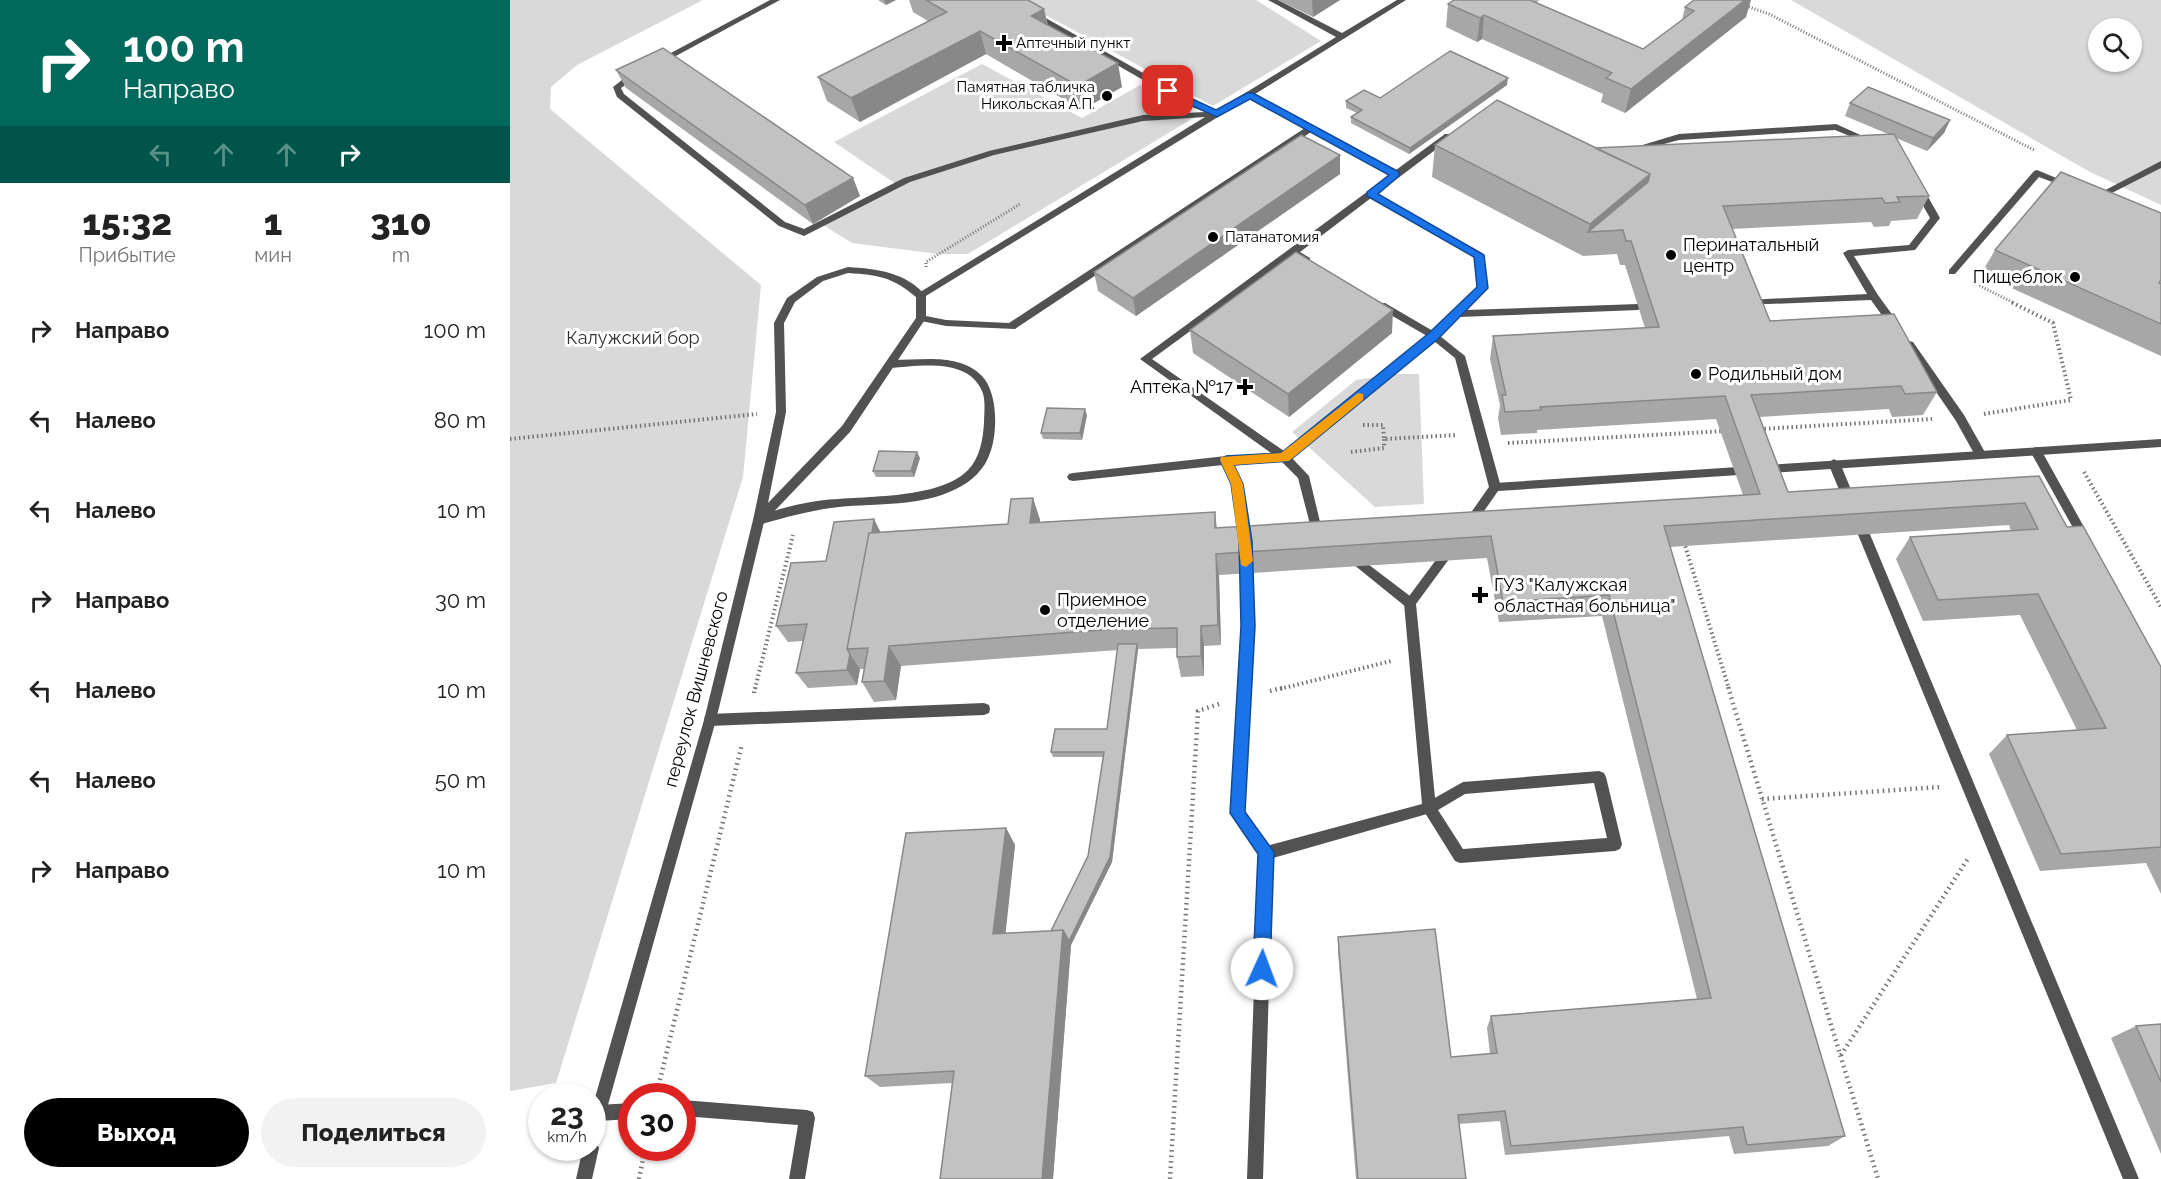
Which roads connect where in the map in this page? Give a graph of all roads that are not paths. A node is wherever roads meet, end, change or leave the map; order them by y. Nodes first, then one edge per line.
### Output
1 (776, 0) edge
2 (1008, 0) edge
3 (1272, 0) edge
4 (1402, 0) edge
5 (1343, 37) junction
6 (651, 66) edge
7 (641, 71) edge
8 (1250, 95) junction
9 (1217, 114) junction
10 (1311, 128) junction
11 (1458, 129) edge
12 (1877, 144) edge
13 (1623, 152) edge
14 (2161, 164) edge
15 (1396, 174) junction
16 (1914, 181) edge
17 (2077, 189) edge
18 (2087, 193) edge
19 (1371, 194) junction
20 (2097, 197) junction
21 (2108, 201) edge
22 (1293, 252) junction
23 (1313, 264) edge
24 (1952, 272) dead end
25 (921, 296) junction
26 (1874, 297) junction
27 (1375, 301) edge
28 (1744, 303) edge
29 (1638, 307) dead end
30 (1456, 314) junction
31 (921, 318) junction
32 (1434, 336) junction
33 (890, 364) junction
34 (2161, 443) edge
35 (2036, 451) junction
36 (1980, 454) junction
37 (1284, 457) junction
38 (1226, 460) junction
39 (1834, 463) junction
40 (1073, 477) dead end
41 (1495, 487) junction
42 (759, 520) junction
43 (2093, 552) edge
44 (1410, 603) junction
45 (984, 708) dead end
46 (710, 720) junction
47 (1429, 808) junction
48 (1266, 852) junction
49 (606, 1085) edge
50 (696, 1109) edge
51 (588, 1161) edge
52 (584, 1179) edge
53 (797, 1179) edge
54 (1255, 1179) edge
55 (2131, 1179) edge

1 - 6 street
2 - 9 street
3 - 5 street
4 - 5 street
5 - 8 street
7 - 9 street
8 - 9 street
8 - 10 street
9 - 25 street
10 - 15 street
10 - 31 street
11 - 15 street
12 - 13 street
14 - 20 street
15 - 19 street
16 - 26 street
17 - 24 street
18 - 20 street
19 - 22 street
19 - 30 street
20 - 21 street
22 - 23 street
22 - 37 street
25 - 31 street
25 - 42 street
26 - 28 street
26 - 36 street
27 - 32 street
29 - 30 street
30 - 32 street
31 - 33 street, переулок Вишневского
32 - 37 street
32 - 41 street
33 - 42 street, переулок Вишневского
33 - 42 street
34 - 35 street
35 - 36 street
35 - 43 street
36 - 39 street
37 - 38 street
37 - 44 street
38 - 40 street
38 - 48 street
39 - 41 street
39 - 55 street
41 - 44 street
42 - 46 street, переулок Вишневского
44 - 47 street
45 - 46 street
46 - 49 street, переулок Вишневского
47 - 47 street
47 - 48 street
48 - 54 street
50 - 53 street
51 - 52 street

